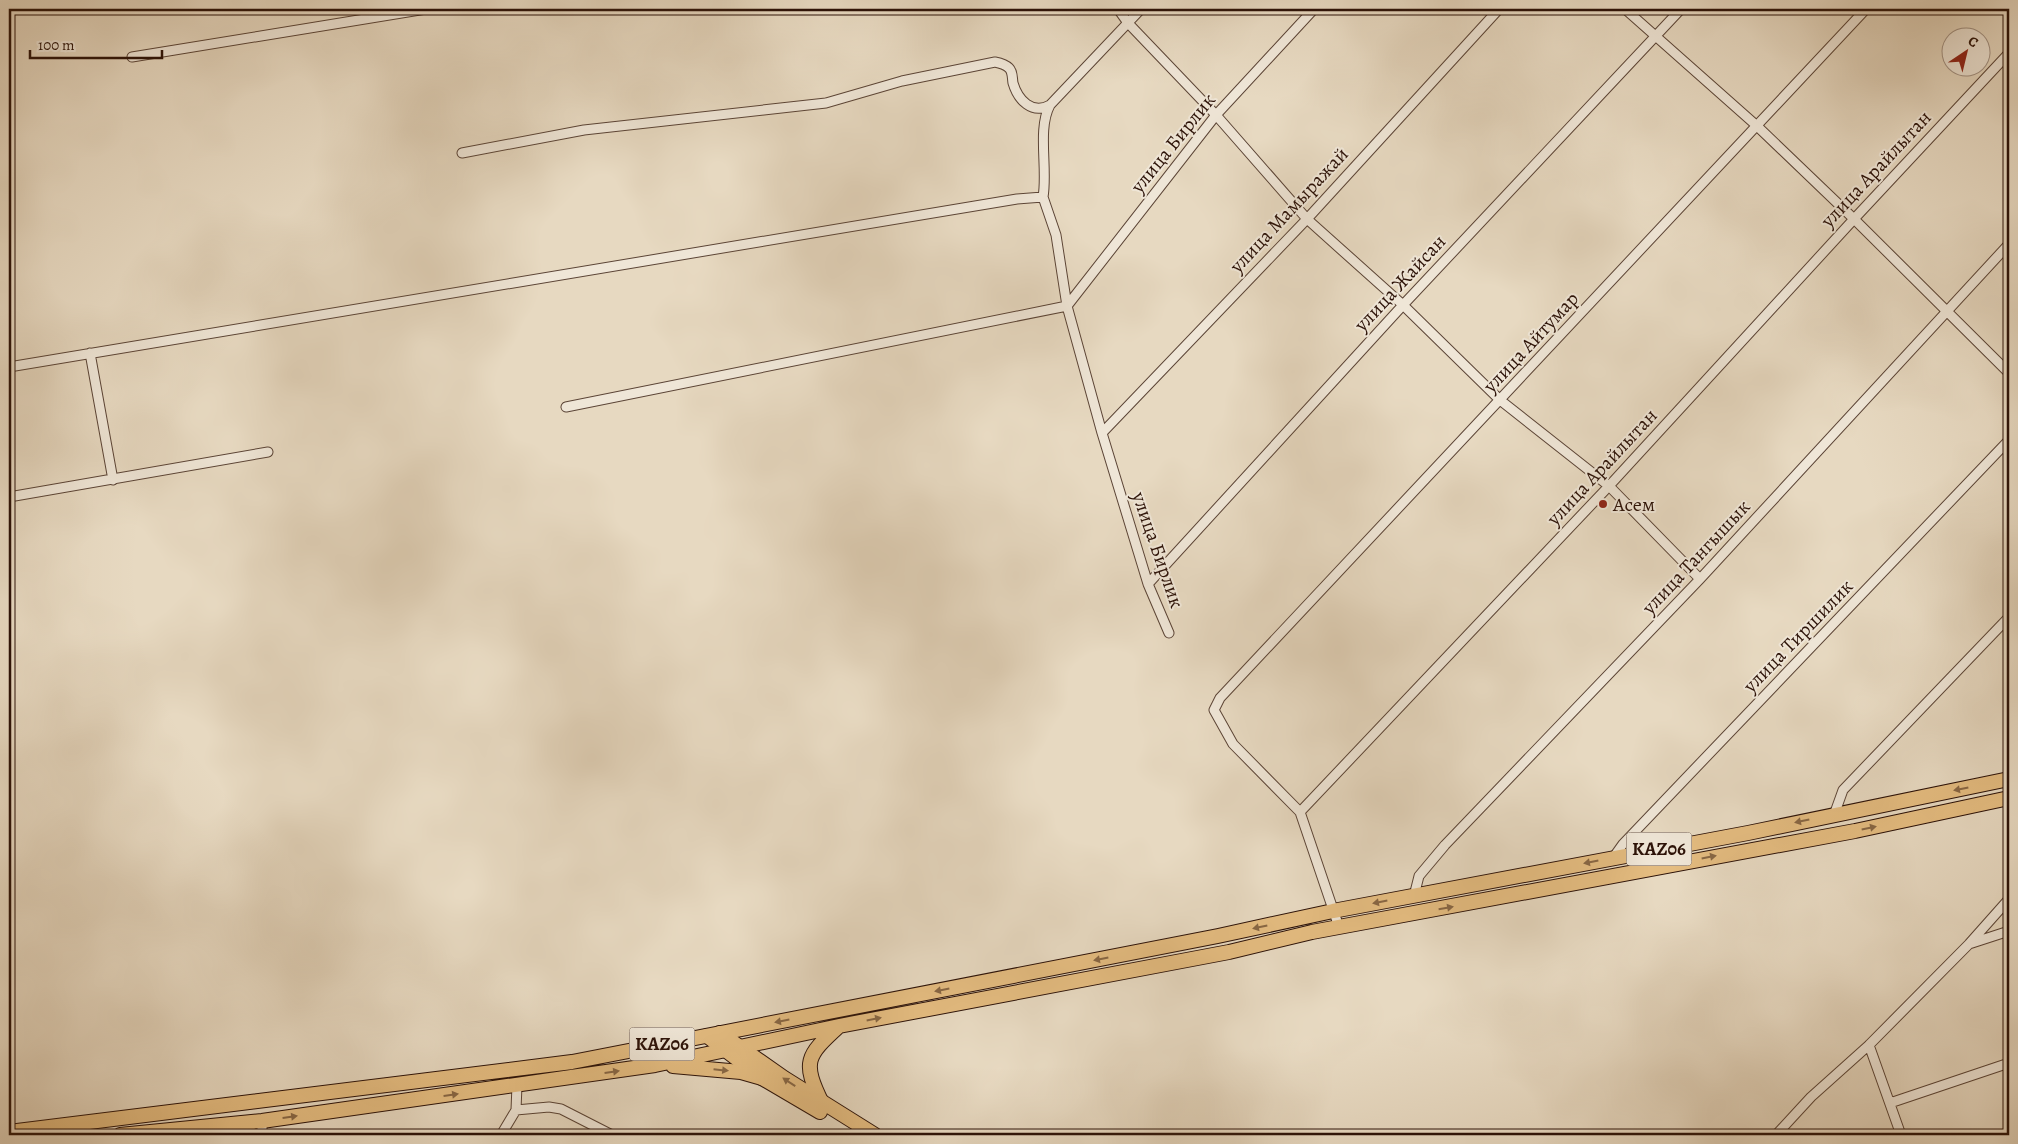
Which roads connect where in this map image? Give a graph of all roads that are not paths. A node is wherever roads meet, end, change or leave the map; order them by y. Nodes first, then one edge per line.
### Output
1 (426, 9) edge
2 (1118, 9) edge
3 (1141, 9) edge
4 (1314, 9) edge
5 (1499, 9) edge
6 (1625, 9) edge
7 (1681, 9) edge
8 (1866, 9) edge
9 (1128, 23) junction
10 (1654, 36) junction
11 (2009, 53) edge
12 (132, 57) dead end
13 (1050, 105) junction
14 (1216, 115) junction
15 (1757, 126) junction
16 (462, 153) dead end
17 (1043, 197) junction
18 (1307, 218) junction
19 (1854, 218) junction
20 (2009, 244) edge
21 (1403, 305) junction
22 (1067, 306) junction
23 (1947, 313) junction
24 (90, 353) junction
25 (9, 367) edge
26 (2009, 373) edge
27 (1500, 400) junction
28 (566, 408) dead end
29 (1102, 432) junction
30 (2009, 440) edge
31 (268, 452) dead end
32 (113, 480) junction
33 (1609, 486) junction
34 (9, 497) edge
35 (1700, 579) junction
36 (1148, 584) junction
37 (2009, 617) edge
38 (1169, 633) dead end
39 (2009, 779) edge
40 (2009, 798) edge
41 (1300, 812) junction
42 (1834, 815) junction
43 (1614, 858) junction
44 (1414, 896) junction
45 (2009, 899) edge
46 (1333, 911) junction
47 (1339, 927) junction
48 (2009, 931) edge
49 (1969, 944) junction
50 (839, 1026) junction
51 (714, 1034) junction
52 (1869, 1045) junction
53 (731, 1048) junction
54 (2009, 1063) edge
55 (655, 1066) junction
56 (762, 1078) junction
57 (517, 1086) junction
58 (822, 1103) junction
59 (1890, 1103) junction
60 (516, 1110) junction
61 (262, 1121) junction
62 (9, 1132) edge
63 (120, 1135) edge
64 (262, 1135) edge
65 (501, 1135) edge
66 (612, 1135) edge
67 (857, 1135) edge
68 (875, 1135) edge
69 (1776, 1135) edge
70 (1901, 1135) edge

1 - 12 street
2 - 9 street
3 - 9 street
4 - 14 street, улица Бирлик
5 - 18 street, улица Мамыражай
6 - 10 street
7 - 10 street, улица Жайсан
8 - 15 street, улица Айтумар
9 - 13 street
9 - 14 street
10 - 15 street
10 - 21 street, улица Жайсан
11 - 19 street, улица Арайлытан
13 - 16 street
13 - 17 street
14 - 18 street
14 - 22 street, улица Бирлик
15 - 19 street
15 - 27 street, улица Айтумар
17 - 22 street, улица Бирлик
17 - 24 street
18 - 21 street
18 - 29 street, улица Мамыражай
19 - 23 street
19 - 33 street, улица Арайлытан
20 - 23 street, улица Тангышык
21 - 27 street
21 - 36 street, улица Жайсан
22 - 28 street
22 - 29 street, улица Бирлик
23 - 26 street
23 - 35 street, улица Тангышык
24 - 25 street
24 - 32 street
27 - 33 street
27 - 41 street, улица Айтумар
29 - 36 street, улица Бирлик
30 - 43 street, улица Тиршилик
31 - 32 street
32 - 34 street
33 - 35 street
33 - 41 street, улица Арайлытан
35 - 44 street, улица Тангышык
36 - 38 street, улица Бирлик
37 - 42 street
39 -> 42 main road, KАZ06
47 -> 40 main road, KАZ06
41 - 46 street
42 -> 43 main road, KАZ06
43 -> 44 main road, KАZ06
44 -> 46 main road, KАZ06
45 - 49 street
46 - 47 street
46 -> 51 main road, KАZ06
50 -> 47 main road, KАZ06
48 - 49 street
49 - 52 street
50 - 53 main road, KАZ06
50 - 58 main road
51 - 53 main road
51 - 62 main road, KАZ06
52 - 59 street
52 - 69 street
53 - 55 main road, KАZ06
53 - 56 main road
58 -> 53 main road
54 - 59 street
55 -> 56 main road
57 -> 55 main road, KАZ06
56 - 67 main road
57 - 60 street
61 -> 57 main road, KАZ06
58 - 68 main road
59 - 70 street
60 - 65 street
60 - 66 street
61 - 63 main road, KАZ06
61 - 64 street

